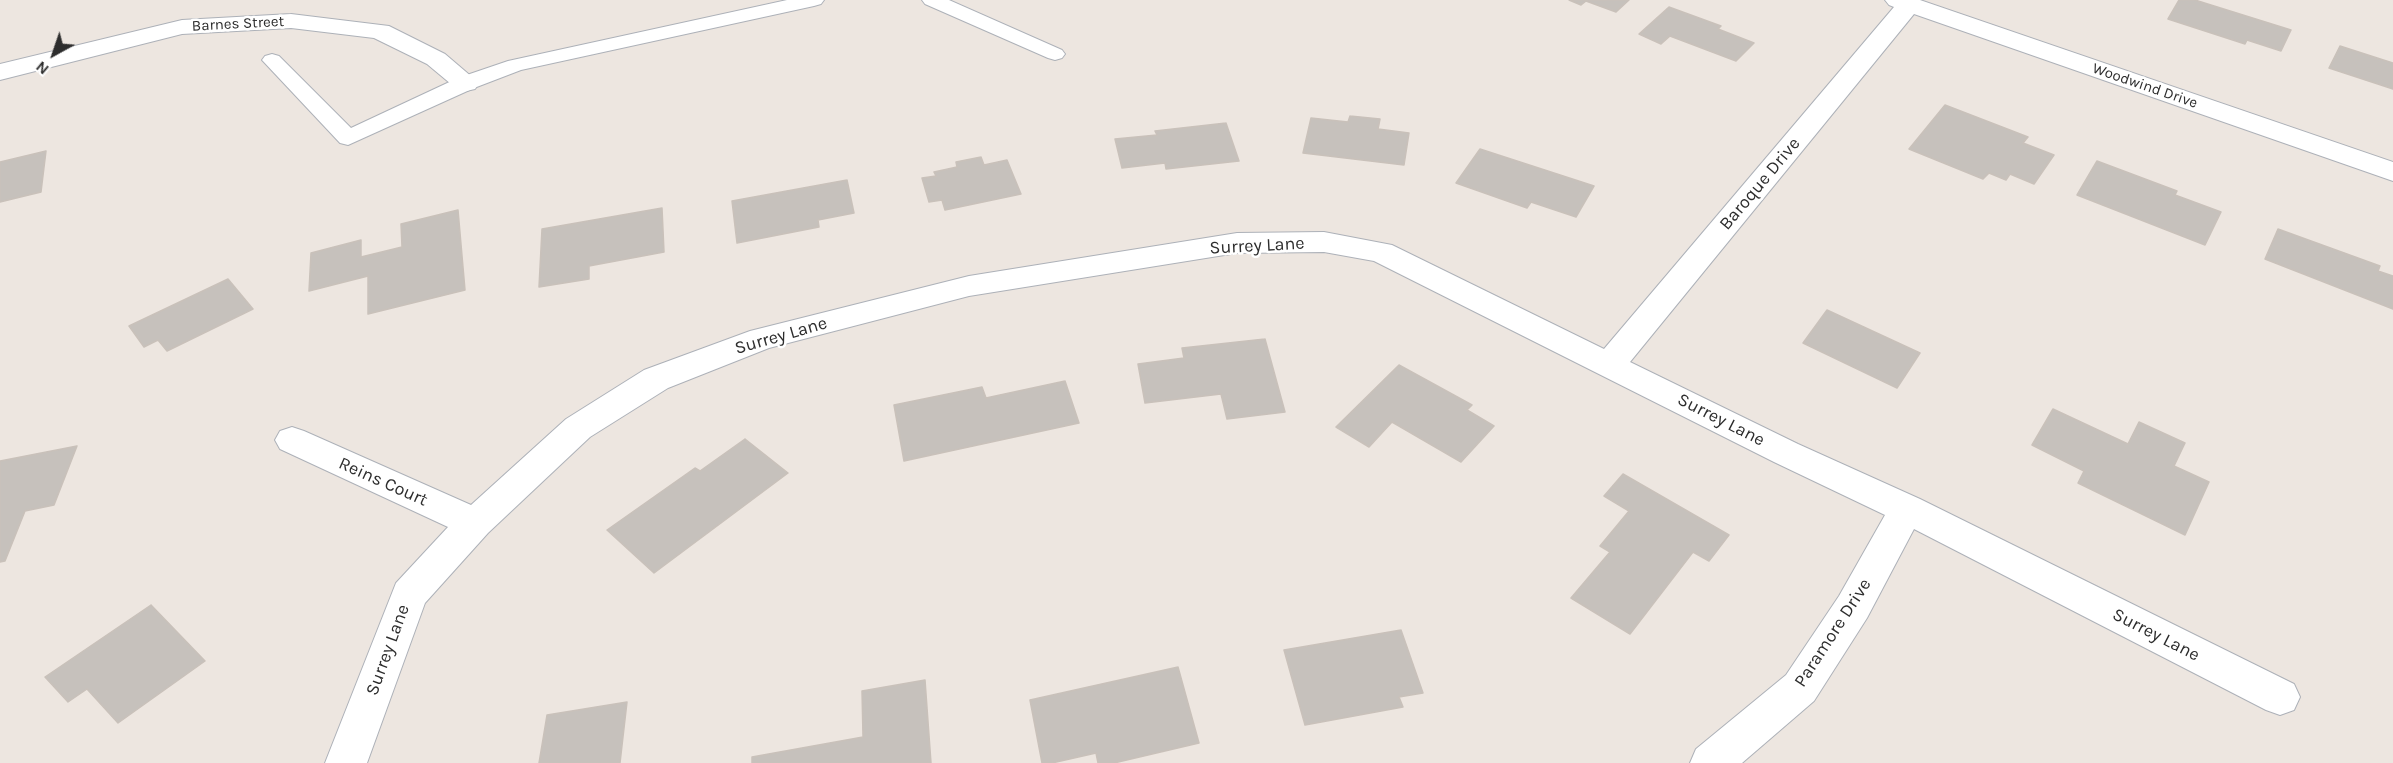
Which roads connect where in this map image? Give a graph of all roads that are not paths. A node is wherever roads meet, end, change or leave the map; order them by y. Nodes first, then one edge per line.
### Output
1 (814, 0) edge
2 (932, 0) edge
3 (1903, 2) edge
4 (1055, 54) dead end
5 (272, 60) dead end
6 (0, 72) edge
7 (466, 83) junction
8 (2393, 172) edge
9 (1610, 364) junction
10 (292, 440) dead end
11 (1907, 509) junction
12 (475, 523) junction
13 (2280, 698) dead end
14 (346, 763) edge
15 (1711, 763) edge

1 - 7 lane
2 - 4 lane
3 - 8 street, Woodwind Drive
3 - 9 street, Baroque Drive
5 - 7 lane
6 - 7 street, Barnes Street
9 - 11 street, Surrey Lane
9 - 12 street, Surrey Lane
10 - 12 street, Reins Court
11 - 13 street, Surrey Lane
11 - 15 street, Paramore Drive
12 - 14 street, Surrey Lane

